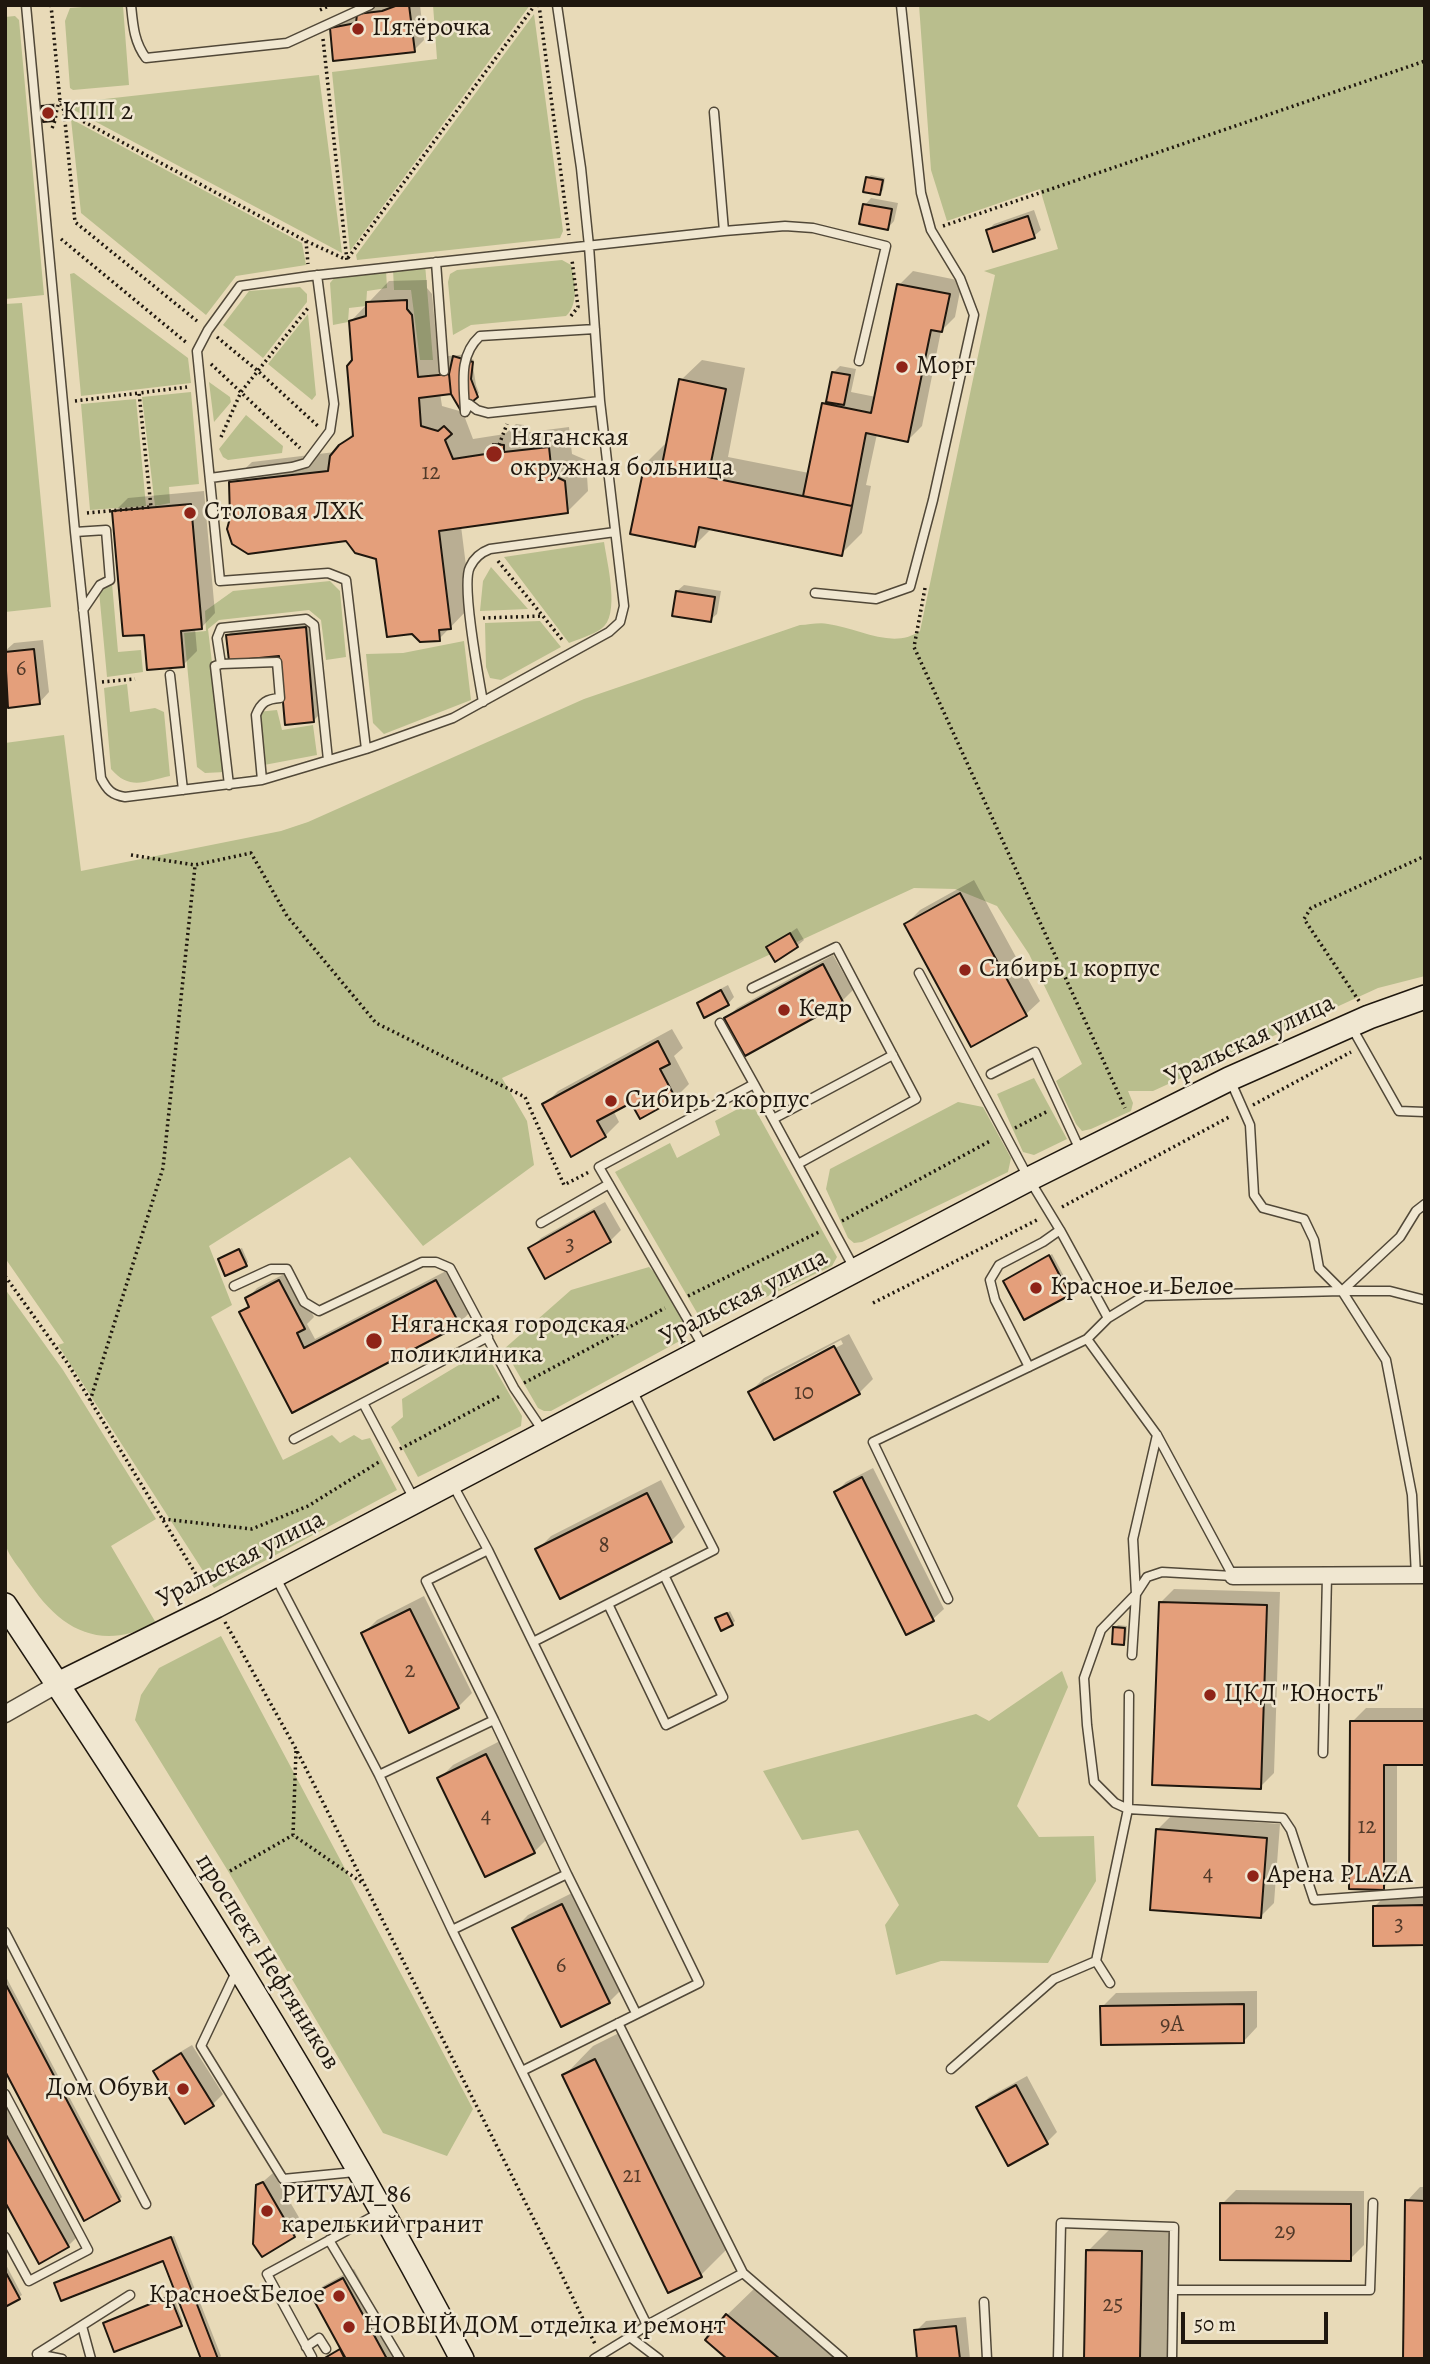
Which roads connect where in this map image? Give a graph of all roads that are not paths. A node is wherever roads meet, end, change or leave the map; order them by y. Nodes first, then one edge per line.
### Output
1 (26, 5) edge
2 (131, 5) edge
3 (370, 5) edge
4 (557, 5) edge
5 (901, 5) edge
6 (714, 112) dead end
7 (724, 231) junction
8 (590, 246) junction
9 (436, 262) junction
10 (313, 275) junction
11 (595, 329) junction
12 (859, 360) dead end
13 (444, 371) dead end
14 (600, 401) junction
15 (210, 478) junction
16 (75, 532) junction
17 (615, 532) junction
18 (815, 593) dead end
19 (83, 610) junction
20 (221, 664) junction
21 (170, 675) dead end
22 (483, 702) junction
23 (366, 749) junction
24 (328, 760) junction
25 (262, 780) junction
26 (229, 785) junction
27 (183, 790) junction
28 (919, 972) dead end
29 (752, 988) dead end
30 (1425, 997) edge
31 (1360, 1021) junction
32 (720, 1023) dead end
33 (892, 1055) junction
34 (991, 1074) dead end
35 (1230, 1079) junction
36 (754, 1084) junction
37 (1425, 1111) edge
38 (774, 1119) junction
39 (1081, 1153) junction
40 (798, 1164) junction
41 (1029, 1179) junction
42 (609, 1184) junction
43 (1425, 1204) edge
44 (541, 1223) dead end
45 (1060, 1230) junction
46 (856, 1271) junction
47 (234, 1286) dead end
48 (1342, 1291) junction
49 (1425, 1300) edge
50 (1108, 1318) junction
51 (488, 1337) junction
52 (1087, 1339) junction
53 (704, 1349) junction
54 (1029, 1367) junction
55 (631, 1388) junction
56 (363, 1403) junction
57 (545, 1433) junction
58 (1157, 1435) junction
59 (294, 1438) dead end
60 (451, 1481) junction
61 (415, 1501) junction
62 (488, 1550) junction
63 (275, 1575) junction
64 (664, 1575) junction
65 (1420, 1575) edge
66 (1233, 1576) junction
67 (1327, 1576) junction
68 (1136, 1594) junction
69 (948, 1599) dead end
70 (608, 1604) junction
71 (5, 1605) edge
72 (533, 1642) junction
73 (1132, 1655) dead end
74 (58, 1684) junction
75 (1129, 1696) dead end
76 (5, 1714) edge
77 (494, 1720) junction
78 (1323, 1754) dead end
79 (379, 1775) junction
80 (1128, 1809) junction
81 (567, 1874) junction
82 (1425, 1892) edge
83 (452, 1930) junction
84 (5, 1932) edge
85 (1096, 1961) junction
86 (239, 1967) junction
87 (1110, 1983) dead end
88 (636, 2013) junction
89 (618, 2023) junction
90 (951, 2069) dead end
91 (522, 2071) junction
92 (5, 2094) edge
93 (361, 2171) junction
94 (1373, 2203) dead end
95 (146, 2204) dead end
96 (384, 2211) junction
97 (5, 2237) edge
98 (328, 2240) junction
99 (743, 2273) junction
100 (1173, 2290) junction
101 (130, 2295) dead end
102 (984, 2302) dead end
103 (647, 2325) junction
104 (82, 2326) junction
105 (630, 2337) junction
106 (306, 2347) junction
107 (326, 2349) dead end
108 (312, 2357) edge
109 (597, 2357) edge
110 (62, 2359) edge
111 (91, 2359) edge
112 (400, 2359) edge
113 (462, 2359) edge
114 (659, 2359) edge
115 (843, 2359) edge
116 (987, 2359) edge
117 (1058, 2359) edge
118 (1172, 2359) edge

1 - 16 lane
2 - 3 lane
4 - 8 lane
5 - 18 lane
6 - 7 lane
7 - 8 lane
7 - 12 lane
8 - 9 lane
8 - 11 lane
9 - 10 lane
9 - 13 lane
10 - 15 lane
10 - 15 lane
11 - 14 lane
11 - 14 lane
14 - 17 lane
15 - 23 lane
16 - 19 lane
16 - 19 lane
17 - 22 lane
17 - 22 lane
19 - 27 lane
20 - 24 lane
20 - 25 lane
20 - 26 lane
21 - 27 lane
22 - 23 lane
23 - 24 lane
24 - 25 lane
25 - 26 lane
26 - 27 lane
28 - 41 lane
29 - 33 lane
30 - 31 street, Уральская улица
31 - 35 street, Уральская улица
31 - 37 lane
32 - 36 lane
33 - 38 lane
33 - 40 lane
34 - 39 lane
35 - 39 street, Уральская улица
35 - 48 lane
36 - 38 lane
36 - 42 lane
38 - 40 lane
39 - 41 street, Уральская улица
40 - 46 lane
41 - 45 lane
41 - 46 street, Уральская улица
42 - 44 lane
42 - 53 lane
43 - 48 lane
45 - 50 lane
45 - 54 lane
46 - 53 street, Уральская улица
47 - 51 lane
48 - 49 lane
48 - 50 lane
48 - 65 lane
50 - 52 lane
51 - 56 lane
51 - 57 lane
52 - 54 lane
52 - 58 lane
53 - 55 street, Уральская улица
54 - 69 lane
55 - 57 street, Уральская улица
55 - 64 lane
56 - 59 lane
56 - 61 lane
57 - 60 street, Уральская улица
58 - 66 lane
58 - 68 lane
60 - 61 street, Уральская улица
60 - 62 lane
61 - 63 street, Уральская улица
62 - 72 lane
62 - 77 lane
63 - 74 street, Уральская улица
63 - 79 lane
64 - 70 lane
64 - 70 lane
65 - 67 street
66 - 67 street
66 - 68 lane
67 - 78 lane
68 - 73 lane
68 - 80 lane
70 - 72 lane
71 - 74 street, проспект Нефтяников
72 - 88 lane
74 - 76 street
74 - 86 street, проспект Нефтяников
75 - 80 lane
77 - 79 lane
77 - 81 lane
79 - 83 lane
80 - 82 lane
80 - 85 lane
81 - 83 lane
81 - 88 lane
83 - 91 lane
84 - 95 lane
85 - 87 lane
85 - 90 lane
86 - 93 street, проспект Нефтяников
86 - 93 lane
88 - 89 lane
89 - 91 lane
89 - 99 lane
91 - 103 lane
92 - 97 lane
93 - 96 street, проспект Нефтяников
94 - 100 lane
96 - 98 lane
96 - 113 street, проспект Нефтяников
98 - 106 lane
98 - 112 lane
99 - 103 lane
99 - 115 lane
100 - 117 lane
100 - 118 lane
101 - 104 lane
102 - 116 lane
103 - 105 lane
104 - 110 lane
104 - 111 lane
105 - 109 lane
105 - 114 lane
106 - 107 lane
106 - 108 lane

